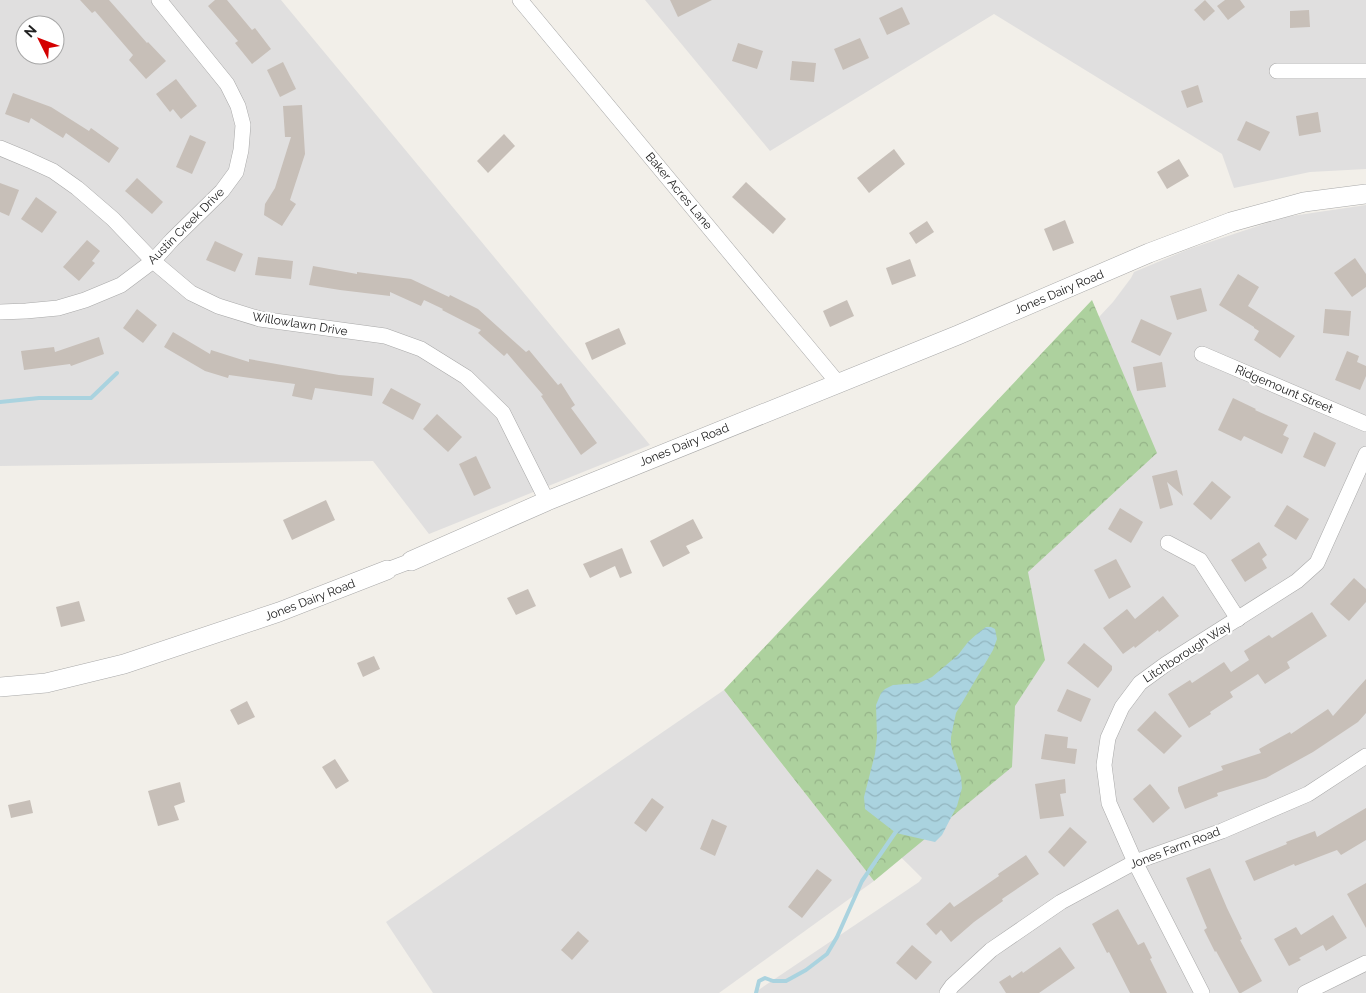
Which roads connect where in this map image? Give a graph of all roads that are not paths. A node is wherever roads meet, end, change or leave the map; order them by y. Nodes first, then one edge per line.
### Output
1 (159, 0) edge
2 (520, 0) edge
3 (1276, 71) dead end
4 (1366, 71) edge
5 (0, 148) edge
6 (1366, 194) edge
7 (153, 261) junction
8 (0, 312) edge
9 (1202, 354) dead end
10 (838, 383) junction
11 (1366, 424) edge
12 (1366, 454) edge
13 (547, 501) junction
14 (1168, 543) dead end
15 (411, 560) joint
16 (387, 570) joint
17 (1238, 619) junction
18 (0, 687) edge
19 (1366, 756) edge
20 (1135, 862) junction
21 (1366, 963) edge
22 (947, 993) edge
23 (1202, 993) edge
24 (1305, 993) edge

1 - 7 street, Austin Creek Drive
2 - 10 street, Baker Acres Lane
3 - 4 street
5 - 7 street, Willowlawn Drive
6 - 10 street, Jones Dairy Road
7 - 8 street, Austin Creek Drive
7 - 13 street, Willowlawn Drive
9 - 11 street, Ridgemount Street
10 - 13 street, Jones Dairy Road
12 - 17 street, Litchborough Way
13 - 15 street, Jones Dairy Road
14 - 17 street
15 - 16 street, Jones Dairy Road
16 - 18 street, Jones Dairy Road
17 - 20 street, Litchborough Way
19 - 20 street, Jones Farm Road
20 - 22 street, Jones Farm Road
20 - 23 street, Litchborough Way
21 - 24 street

